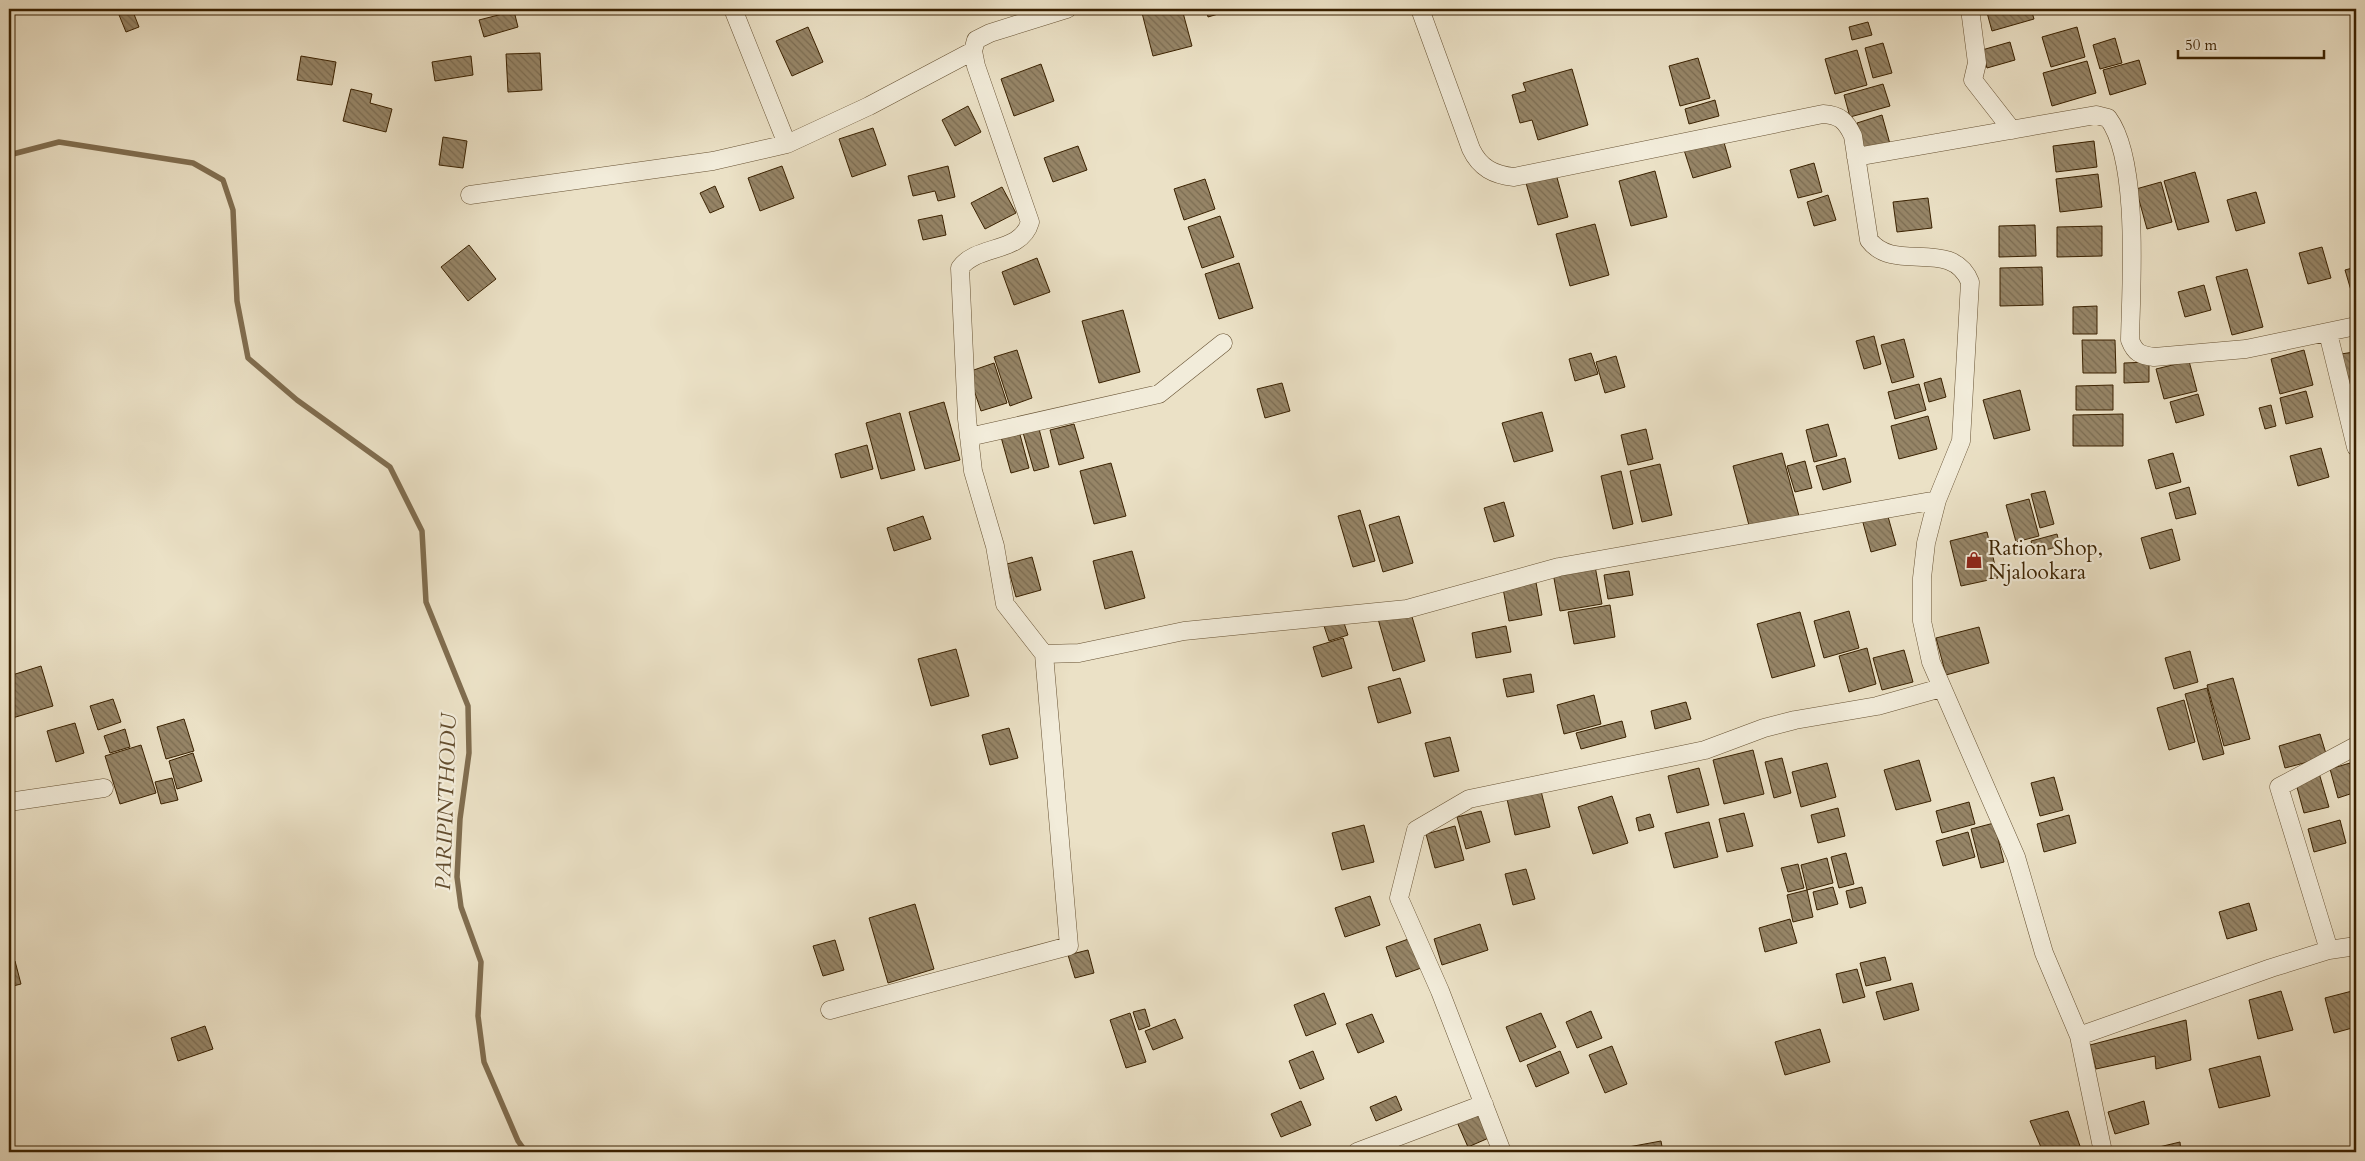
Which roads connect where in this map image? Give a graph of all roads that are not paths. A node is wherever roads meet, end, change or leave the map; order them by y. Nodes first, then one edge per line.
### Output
1 (734, 9) edge
2 (1067, 9) edge
3 (1420, 9) edge
4 (1970, 9) edge
5 (973, 51) junction
6 (2012, 130) junction
7 (787, 144) junction
8 (1856, 157) junction
9 (470, 195) dead end
10 (2356, 326) edge
11 (2328, 333) junction
12 (1223, 343) dead end
13 (969, 437) junction
14 (2356, 447) edge
15 (1937, 500) junction
16 (1044, 654) junction
17 (1941, 688) junction
18 (2356, 746) edge
19 (104, 788) dead end
20 (9, 802) edge
21 (2356, 946) edge
22 (2329, 950) junction
23 (830, 1010) dead end
24 (2078, 1036) junction
25 (1484, 1104) junction
26 (1357, 1152) edge
27 (1502, 1152) edge
28 (2103, 1152) edge

1 - 7 street
2 - 5 street
3 - 8 street
4 - 6 street
5 - 7 street
5 - 13 street
6 - 8 street
6 - 11 street
7 - 9 street
8 - 15 street
10 - 11 street
11 - 14 street
12 - 13 street
13 - 16 street
15 - 16 street
15 - 17 street
16 - 23 street
17 - 24 street
17 - 25 street
18 - 22 street
19 - 20 street
21 - 22 street
22 - 24 street
24 - 28 street
25 - 26 street
25 - 27 street

